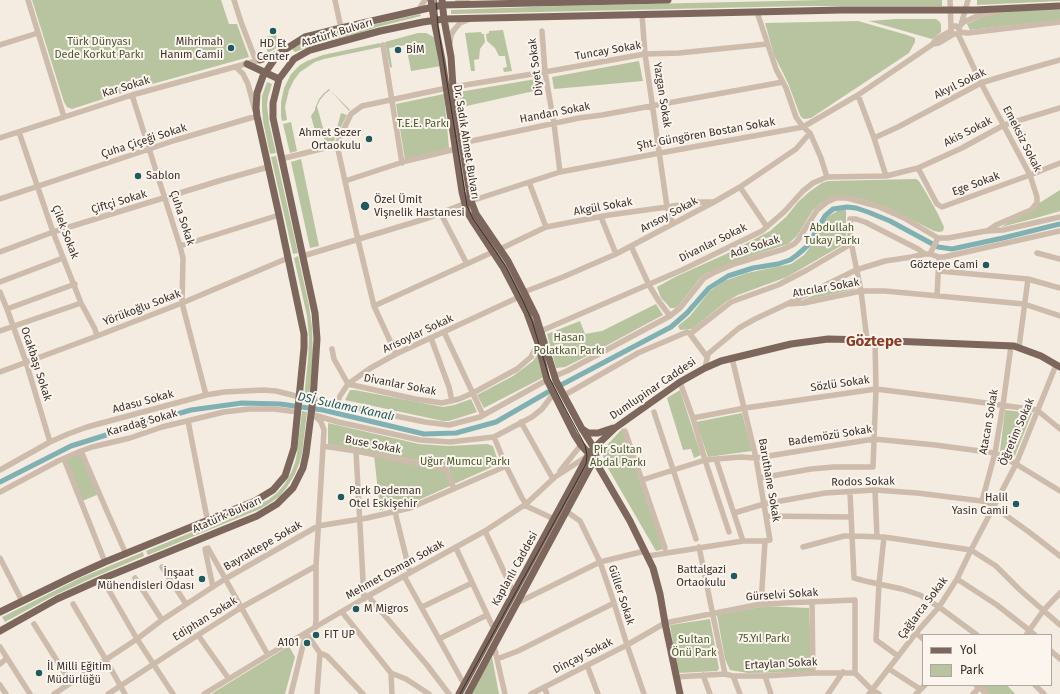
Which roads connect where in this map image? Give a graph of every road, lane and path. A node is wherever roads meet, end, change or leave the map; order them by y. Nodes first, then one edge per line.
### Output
1 (28, 0) edge
2 (234, 0) edge
3 (335, 0) edge
4 (425, 0) edge
5 (458, 0) edge
6 (668, 0) edge
7 (950, 0) edge
8 (968, 0) edge
9 (442, 2) edge
10 (506, 2) edge
11 (431, 4) edge
12 (479, 5) junction
13 (1060, 6) edge
14 (1006, 8) junction
15 (951, 10) junction
16 (965, 10) junction
17 (757, 12) junction
18 (408, 13) junction
19 (642, 15) junction
20 (472, 18) junction
21 (444, 19) junction
22 (434, 20) junction
23 (1060, 22) edge
24 (962, 23) junction
25 (340, 28) junction
26 (542, 31) dead end
27 (955, 32) junction
28 (38, 33) junction
29 (767, 44) junction
30 (0, 45) edge
31 (383, 45) dead end
32 (285, 49) junction
33 (278, 54) junction
34 (646, 54) junction
35 (451, 57) junction
36 (294, 59) junction
37 (1060, 60) edge
38 (258, 61) junction
39 (247, 64) junction
40 (236, 67) junction
41 (545, 72) junction
42 (266, 73) junction
43 (279, 79) junction
44 (783, 82) junction
45 (981, 83) junction
46 (450, 88) junction
47 (858, 94) junction
48 (132, 95) junction
49 (393, 100) junction
50 (653, 105) junction
51 (1060, 108) edge
52 (257, 116) junction
53 (64, 117) junction
54 (554, 124) junction
55 (1004, 125) junction
56 (802, 127) junction
57 (19, 132) junction
58 (810, 133) junction
59 (0, 138) edge
60 (874, 138) junction
61 (462, 143) junction
62 (337, 145) junction
63 (149, 149) junction
64 (456, 149) junction
65 (660, 153) junction
66 (281, 159) junction
67 (402, 163) junction
68 (1060, 163) edge
69 (268, 167) junction
70 (918, 168) junction
71 (560, 172) junction
72 (1030, 175) junction
73 (886, 176) junction
74 (827, 177) junction
75 (344, 181) junction
76 (529, 182) junction
77 (37, 187) junction
78 (740, 187) junction
79 (165, 198) junction
80 (0, 199) edge
81 (468, 202) junction
82 (714, 202) junction
83 (667, 206) junction
84 (441, 214) junction
85 (279, 215) junction
86 (601, 217) junction
87 (1060, 217) edge
88 (673, 224) junction
89 (546, 227) junction
90 (767, 227) junction
91 (986, 231) junction
92 (1060, 231) edge
93 (53, 232) junction
94 (937, 239) junction
95 (358, 240) junction
96 (851, 244) junction
97 (180, 246) junction
98 (631, 246) junction
99 (497, 250) junction
100 (0, 252) edge
101 (1037, 253) dead end
102 (616, 254) junction
103 (929, 254) junction
104 (303, 256) junction
105 (939, 257) junction
106 (63, 258) junction
107 (288, 258) junction
108 (1060, 259) edge
109 (467, 264) junction
110 (856, 270) junction
111 (939, 271) junction
112 (1028, 279) junction
113 (0, 282) edge
114 (75, 284) junction
115 (649, 285) junction
116 (1060, 288) edge
117 (861, 291) junction
118 (0, 293) edge
119 (521, 294) junction
120 (936, 296) junction
121 (82, 303) junction
122 (182, 303) junction
123 (787, 304) junction
124 (1024, 304) junction
125 (374, 306) junction
126 (7, 309) junction
127 (670, 316) junction
128 (1060, 316) edge
129 (13, 326) junction
130 (0, 331) edge
131 (541, 331) junction
132 (444, 332) junction
133 (690, 334) junction
134 (97, 336) junction
135 (431, 338) junction
136 (867, 340) junction
137 (875, 340) junction
138 (538, 343) junction
139 (1010, 346) junction
140 (1019, 347) junction
141 (332, 349) dead end
142 (396, 354) junction
143 (707, 357) junction
144 (732, 358) junction
145 (26, 362) junction
146 (1058, 366) edge
147 (705, 368) junction
148 (0, 372) edge
149 (556, 379) junction
150 (547, 380) junction
151 (680, 382) junction
152 (348, 384) junction
153 (876, 389) junction
154 (473, 393) junction
155 (554, 393) junction
156 (206, 395) junction
157 (563, 396) junction
158 (300, 397) junction
159 (313, 399) junction
160 (452, 401) junction
161 (337, 403) junction
162 (1002, 406) junction
163 (745, 408) junction
164 (1037, 410) junction
165 (298, 411) junction
166 (654, 412) dead end
167 (312, 413) junction
168 (483, 415) junction
169 (694, 418) junction
170 (188, 421) junction
171 (521, 422) junction
172 (615, 428) junction
173 (582, 429) junction
174 (1060, 429) edge
175 (625, 431) dead end
176 (494, 437) junction
177 (874, 439) junction
178 (50, 442) junction
179 (581, 445) junction
180 (323, 446) junction
181 (82, 451) junction
182 (356, 451) junction
183 (995, 453) junction
184 (592, 454) junction
185 (756, 458) junction
186 (64, 459) junction
187 (716, 459) junction
188 (705, 460) junction
189 (1016, 464) junction
190 (506, 466) junction
191 (0, 470) edge
192 (672, 470) junction
193 (555, 477) junction
194 (760, 478) junction
195 (642, 480) junction
196 (454, 489) junction
197 (875, 490) junction
198 (1060, 491) edge
199 (0, 492) edge
200 (850, 492) junction
201 (982, 501) junction
202 (525, 504) junction
203 (764, 504) junction
204 (994, 506) junction
205 (566, 511) junction
206 (395, 512) junction
207 (734, 513) junction
208 (766, 516) junction
209 (851, 517) junction
210 (554, 519) junction
211 (359, 520) junction
212 (209, 521) junction
213 (318, 526) junction
214 (485, 531) junction
215 (729, 532) dead end
216 (852, 536) junction
217 (877, 537) junction
218 (884, 537) junction
219 (696, 539) dead end
220 (743, 541) junction
221 (765, 541) junction
222 (803, 546) dead end
223 (456, 548) junction
224 (665, 548) dead end
225 (699, 548) junction
226 (971, 550) junction
227 (126, 554) junction
228 (647, 554) junction
229 (1060, 556) edge
230 (0, 558) edge
231 (105, 562) junction
232 (600, 562) junction
233 (316, 566) junction
234 (162, 567) dead end
235 (410, 573) junction
236 (404, 576) junction
237 (104, 578) junction
238 (135, 578) dead end
239 (225, 579) junction
240 (957, 579) junction
241 (472, 583) junction
242 (879, 584) junction
243 (213, 587) junction
244 (514, 593) junction
245 (1060, 593) edge
246 (366, 597) junction
247 (22, 601) junction
248 (812, 602) junction
249 (516, 603) junction
250 (614, 603) junction
251 (73, 604) dead end
252 (186, 604) junction
253 (761, 604) junction
254 (422, 607) junction
255 (939, 607) junction
256 (242, 608) junction
257 (1043, 611) junction
258 (0, 612) edge
259 (342, 612) junction
260 (712, 614) junction
261 (487, 615) junction
262 (162, 620) junction
263 (664, 623) junction
264 (34, 624) dead end
265 (492, 625) dead end
266 (1060, 625) edge
267 (315, 628) junction
268 (0, 631) edge
269 (1028, 632) edge
270 (306, 633) junction
271 (916, 633) junction
272 (976, 634) edge
273 (198, 635) junction
274 (439, 638) junction
275 (922, 638) edge
276 (138, 639) junction
277 (494, 645) junction
278 (627, 645) junction
279 (0, 647) edge
280 (1052, 652) edge
281 (320, 653) junction
282 (268, 655) junction
283 (898, 656) junction
284 (7, 658) junction
285 (497, 659) junction
286 (1060, 659) edge
287 (106, 660) junction
288 (0, 664) edge
289 (153, 664) junction
290 (587, 665) junction
291 (889, 669) junction
292 (813, 672) junction
293 (843, 672) junction
294 (391, 673) junction
295 (855, 673) junction
296 (725, 674) junction
297 (703, 675) junction
298 (676, 676) junction
299 (733, 676) junction
300 (766, 676) junction
301 (229, 679) junction
302 (71, 683) junction
303 (464, 684) junction
304 (0, 685) edge
305 (121, 686) junction
306 (979, 686) edge
307 (1036, 686) edge
308 (544, 687) junction
309 (920, 689) edge
310 (870, 692) edge
311 (6, 694) edge
312 (29, 694) edge
313 (54, 694) edge
314 (108, 694) edge
315 (125, 694) edge
316 (173, 694) edge
317 (204, 694) edge
318 (291, 694) edge
319 (317, 694) edge
320 (363, 694) edge
321 (392, 694) edge
322 (429, 694) edge
323 (449, 694) edge
324 (459, 694) edge
325 (468, 694) edge
326 (505, 694) edge
327 (530, 694) edge
328 (547, 694) edge
329 (598, 694) edge
330 (644, 694) edge
331 (680, 694) edge
332 (710, 694) edge
333 (740, 694) edge
334 (771, 694) edge
335 (828, 694) edge
336 (878, 694) edge
337 (973, 694) edge
338 (987, 694) edge
339 (1044, 694) edge

1 - 28 street
2 - 38 street
3 - 25 street
4 - 18 street
5 - 12 street
6 - 10 main road, Atatürk Bulvarı
7 - 15 street
8 - 16 street
9 - 11 main road, Atatürk Bulvarı
9 - 12 main road, Atatürk Bulvarı
9 - 21 main road, Dr. Sadık Ahmet Bulvarı
10 - 12 main road, Atatürk Bulvarı
11 - 18 main road, Atatürk Bulvarı
11 - 22 main road, Dr. Sadık Ahmet Bulvarı
13 - 14 main road, Atatürk Bulvarı
14 - 16 main road, Atatürk Bulvarı
14 - 24 street
15 - 16 main road, Atatürk Bulvarı
15 - 17 main road, Atatürk Bulvarı
15 - 27 street
16 - 24 street
17 - 19 main road, Atatürk Bulvarı
17 - 29 street
18 - 25 main road, Atatürk Bulvarı
19 - 20 main road, Atatürk Bulvarı
19 - 34 street, Yazgan Sokak
20 - 21 main road, Atatürk Bulvarı
20 - 35 street
21 - 22 main road, Atatürk Bulvarı
21 - 35 main road, Dr. Sadık Ahmet Bulvarı
22 - 36 main road, Atatürk Bulvarı
22 - 46 main road, Dr. Sadık Ahmet Bulvarı
23 - 27 street
24 - 27 street
25 - 32 main road, Atatürk Bulvarı
26 - 41 street, Diyet Sokak
27 - 45 street, Emeksiz Sokak
27 - 47 street, Şht. Güngören Bostan Sokak
28 - 30 street
28 - 53 street
29 - 34 street, Tuncay Sokak
29 - 44 street
31 - 49 street
32 - 33 main road, Atatürk Bulvarı
32 - 36 main road
33 - 38 main road
33 - 42 main road, Atatürk Bulvarı
34 - 41 street, Tuncay Sokak
34 - 50 street, Yazgan Sokak
35 - 46 main road, Dr. Sadık Ahmet Bulvarı
36 - 43 main road, Atatürk Bulvarı
37 - 45 street, Akyıl Sokak
38 - 39 street, Kar Sokak
39 - 40 street, Kar Sokak
39 - 42 main road
40 - 48 street, Kar Sokak
40 - 52 street
41 - 46 street, Tuncay Sokak
41 - 54 street, Diyet Sokak
42 - 43 main road
42 - 52 main road, Atatürk Bulvarı
43 - 66 main road, Atatürk Bulvarı
44 - 50 street, Handan Sokak
44 - 56 street
45 - 55 street, Emeksiz Sokak
45 - 60 street, Akyıl Sokak
46 - 49 street, Tuncay Sokak
46 - 61 main road, Dr. Sadık Ahmet Bulvarı
46 - 64 main road, Dr. Sadık Ahmet Bulvarı
47 - 56 street, Şht. Güngören Bostan Sokak
47 - 60 street
48 - 53 street, Kar Sokak
48 - 63 street, Çuha Sokak
49 - 62 street, Tuncay Sokak
49 - 67 street
50 - 54 street, Handan Sokak
50 - 65 street, Yazgan Sokak
51 - 55 street, Akis Sokak
52 - 63 street, Çuha Çiçeği Sokak
52 - 69 main road, Atatürk Bulvarı
53 - 57 street, Kar Sokak
54 - 61 street, Handan Sokak
54 - 71 street, Diyet Sokak
55 - 70 street, Akis Sokak
55 - 72 street, Emeksiz Sokak
56 - 58 street
56 - 65 street, Şht. Güngören Bostan Sokak
57 - 59 street, Kar Sokak
57 - 77 street, Çilek Sokak
58 - 74 street
58 - 78 street, Arısoy Sokak
60 - 73 street
61 - 81 main road, Dr. Sadık Ahmet Bulvarı
62 - 66 street
62 - 75 street
63 - 77 street, Çuha Çiçeği Sokak
63 - 79 street, Çuha Sokak
64 - 67 street
64 - 81 main road, Dr. Sadık Ahmet Bulvarı
65 - 71 street, Şht. Güngören Bostan Sokak
65 - 83 street, Yazgan Sokak
66 - 104 main road, Atatürk Bulvarı
67 - 75 street
68 - 72 street, Ege Sokak
69 - 79 street, Çiftçi Sokak
69 - 85 main road, Atatürk Bulvarı
70 - 72 street, Ege Sokak
70 - 73 street, Akis Sokak
71 - 76 street, Şht. Güngören Bostan Sokak
72 - 91 street, Emeksiz Sokak
73 - 74 street, Divanlar Sokak
74 - 90 street, Divanlar Sokak
75 - 95 street
76 - 81 street, Şht. Güngören Bostan Sokak
76 - 89 street
77 - 80 street, Çuha Çiçeği Sokak
77 - 93 street, Çilek Sokak
78 - 82 street, Arısoy Sokak
78 - 90 street
79 - 93 street, Çiftçi Sokak
79 - 97 street, Çuha Sokak
81 - 84 street, Şht. Güngören Bostan Sokak
81 - 99 main road, Dr. Sadık Ahmet Bulvarı
82 - 83 street, Akgül Sokak
82 - 88 street, Arısoy Sokak
83 - 86 street, Akgül Sokak
83 - 88 street, Yazgan Sokak
84 - 95 street, Şht. Güngören Bostan Sokak
84 - 109 street
85 - 97 street
85 - 107 main road, Atatürk Bulvarı
86 - 89 street, Akgül Sokak
86 - 102 street
87 - 91 street
88 - 98 street, Arısoy Sokak
89 - 99 street, Akgül Sokak
90 - 115 street, Divanlar Sokak
91 - 94 street
92 - 105 street
93 - 100 street, Çiftçi Sokak
93 - 106 street, Çilek Sokak
94 - 103 street
94 - 127 street, Ada Sokak
95 - 104 street, Şht. Güngören Bostan Sokak
95 - 125 street
96 - 103 street
96 - 110 street
96 - 133 street
97 - 122 street, Çuha Sokak
98 - 102 street, Arısoy Sokak
98 - 115 street
99 - 109 street, Akgül Sokak
99 - 119 main road, Dr. Sadık Ahmet Bulvarı
101 - 108 street
102 - 119 street, Arısoy Sokak
103 - 105 street
103 - 110 street
104 - 159 main road, Atatürk Bulvarı
105 - 111 street
106 - 113 street
106 - 114 street, Çilek Sokak
107 - 122 street, Yörükoğlu Sokak
107 - 158 main road, Atatürk Bulvarı
109 - 125 street, Akgül Sokak
110 - 117 street
110 - 123 street
111 - 112 street
111 - 120 street
112 - 116 street
112 - 124 street
114 - 121 street, Çilek Sokak
114 - 126 street
115 - 127 street
115 - 131 street, Divanlar Sokak
117 - 120 street, Atıcılar Sokak
117 - 123 street, Atıcılar Sokak
117 - 136 street
118 - 126 street, Ocakbaşı Sokak
119 - 131 main road, Dr. Sadık Ahmet Bulvarı
119 - 132 street, Arısoylar Sokak
119 - 138 main road, Dr. Sadık Ahmet Bulvarı
120 - 124 street, Atıcılar Sokak
121 - 129 street
121 - 134 street, Çilek Sokak
122 - 134 street, Yörükoğlu Sokak
122 - 156 street, Çuha Sokak
123 - 143 street, Atıcılar Sokak
124 - 128 street, Atıcılar Sokak
124 - 140 street
125 - 142 street
126 - 129 street, Ocakbaşı Sokak
127 - 149 street, Ada Sokak
129 - 130 street
129 - 145 street, Ocakbaşı Sokak
131 - 149 main road, Dr. Sadık Ahmet Bulvarı
132 - 135 street, Arısoylar Sokak
132 - 154 street
133 - 143 street
133 - 157 street
134 - 145 street, Yörükoğlu Sokak
135 - 142 street, Arısoylar Sokak
135 - 160 street
136 - 137 main road, Dumlupinar Caddesi
136 - 144 main road, Dumlupinar Caddesi
137 - 139 main road, Dumlupinar Caddesi
137 - 153 street
138 - 150 main road, Dr. Sadık Ahmet Bulvarı
138 - 154 street, Divanlar Sokak
139 - 140 main road, Dumlupinar Caddesi
139 - 162 street, Atacan Sokak
140 - 146 main road, Dumlupinar Caddesi
141 - 152 street, Divanlar Sokak
142 - 152 street, Arısoylar Sokak
143 - 147 street
144 - 147 main road, Dumlupinar Caddesi
144 - 163 street, Baruthane Sokak
145 - 148 street, Yörükoğlu Sokak
145 - 178 street, Ocakbaşı Sokak
146 - 164 street, Öğretim Sokak
147 - 151 main road, Dumlupinar Caddesi
149 - 157 main road, Dr. Sadık Ahmet Bulvarı
150 - 155 main road, Dr. Sadık Ahmet Bulvarı
150 - 168 street
151 - 169 street
151 - 172 main road, Dumlupinar Caddesi
152 - 160 street, Divanlar Sokak
152 - 161 street, Arısoylar Sokak
153 - 162 street, Sözlü Sokak
153 - 163 street, Sözlü Sokak
153 - 177 street
154 - 160 street, Divanlar Sokak
154 - 168 street
155 - 171 street
155 - 179 main road, Dr. Sadık Ahmet Bulvarı
156 - 158 street, Adasu Sokak
156 - 178 street, Adasu Sokak
157 - 173 main road, Dr. Sadık Ahmet Bulvarı
158 - 165 main road, Atatürk Bulvarı
159 - 161 street
159 - 167 main road, Atatürk Bulvarı
161 - 168 street
162 - 164 street, Sözlü Sokak
162 - 183 street, Atacan Sokak
163 - 169 street, Sözlü Sokak
163 - 185 street, Baruthane Sokak
164 - 174 street
164 - 189 street, Öğretim Sokak
165 - 170 street, Karadağ Sokak
165 - 212 main road, Atatürk Bulvarı
166 - 192 street
167 - 176 street
167 - 180 street
167 - 237 main road, Atatürk Bulvarı
169 - 188 street
170 - 181 street, Karadağ Sokak
170 - 212 street
171 - 176 street
171 - 193 street
172 - 173 main road
172 - 184 main road, Dumlupinar Caddesi
173 - 184 main road, Dr. Sadık Ahmet Bulvarı
175 - 195 street
176 - 190 street
177 - 183 street, Bademözü Sokak
177 - 185 street, Bademözü Sokak
177 - 194 street
178 - 191 street, Adasu Sokak
179 - 184 main road, Dr. Sadık Ahmet Bulvarı
179 - 193 street
180 - 182 street, Buse Sokak
180 - 213 street
181 - 186 street, Karadağ Sokak
181 - 227 street
182 - 196 street, Buse Sokak
182 - 211 street
183 - 189 street
183 - 201 street, Atacan Sokak
184 - 193 street, Mehmet Osman Sokak
184 - 205 main road, Kaplanlı Caddesi
184 - 210 main road, Kaplanlı Caddesi
184 - 228 main road
185 - 187 street, Bademözü Sokak
185 - 194 street, Baruthane Sokak
186 - 199 street, Karadağ Sokak
186 - 231 street
187 - 188 street, Bademözü Sokak
187 - 207 street
188 - 192 street, Bademözü Sokak
188 - 215 street
189 - 198 street
189 - 204 street, Öğretim Sokak
190 - 196 street, Bayraktepe Sokak
190 - 202 street
192 - 195 street, Bademözü Sokak
192 - 219 street
193 - 202 street, Mehmet Osman Sokak
194 - 203 street, Baruthane Sokak
195 - 224 street
196 - 206 street, Bayraktepe Sokak
197 - 200 street, Rodos Sokak
197 - 201 street, Rodos Sokak
197 - 217 street
200 - 203 street, Rodos Sokak
200 - 209 street
201 - 204 street, Rodos Sokak
202 - 210 street
202 - 214 street, Mehmet Osman Sokak
203 - 207 street, Rodos Sokak
203 - 208 street, Baruthane Sokak
204 - 226 street, Çağlarca Sokak
204 - 229 street, Rodos Sokak
205 - 232 street, Güller Sokak
205 - 249 main road, Kaplanlı Caddesi
206 - 211 street, Bayraktepe Sokak
206 - 235 street
207 - 220 street
208 - 209 street
208 - 221 street, Baruthane Sokak
209 - 216 street
210 - 244 main road, Kaplanlı Caddesi
211 - 213 street, Bayraktepe Sokak
211 - 246 street
212 - 227 main road, Atatürk Bulvarı
213 - 233 street
213 - 239 street, Bayraktepe Sokak
214 - 223 street, Mehmet Osman Sokak
214 - 244 street
216 - 217 street
216 - 222 street
216 - 242 street
217 - 218 street
218 - 226 street
218 - 242 street
220 - 221 street
220 - 225 street
221 - 253 street, Baruthane Sokak
223 - 235 street, Mehmet Osman Sokak
223 - 241 street
225 - 228 street
225 - 260 street
226 - 240 street, Çağlarca Sokak
226 - 257 street
227 - 231 main road, Atatürk Bulvarı
228 - 232 street
228 - 263 main road
230 - 247 street
231 - 247 main road, Atatürk Bulvarı
232 - 249 street
232 - 250 street, Güller Sokak
233 - 256 street, Ediphan Sokak
233 - 267 street
234 - 252 street
235 - 236 street, Mehmet Osman Sokak
236 - 246 street, Mehmet Osman Sokak
236 - 254 street
237 - 268 main road, Atatürk Bulvarı
237 - 276 street
238 - 262 street
239 - 243 street, Bayraktepe Sokak
239 - 243 street
239 - 256 street
240 - 255 street, Çağlarca Sokak
240 - 269 street
241 - 254 street
241 - 261 street
242 - 255 street
242 - 283 street
243 - 252 street, Bayraktepe Sokak
244 - 303 main road, Kaplanlı Caddesi
245 - 257 street
246 - 259 street, Mehmet Osman Sokak
246 - 323 street
247 - 258 main road, Atatürk Bulvarı
248 - 253 street, Gürselvi Sokak
248 - 292 street
248 - 295 street, Gürselvi Sokak
249 - 277 main road, Kaplanlı Caddesi
250 - 278 street, Güller Sokak
250 - 285 street
251 - 287 street
252 - 262 street, Bayraktepe Sokak
253 - 260 street, Gürselvi Sokak
254 - 274 street
255 - 271 street, Çağlarca Sokak
255 - 272 street
256 - 273 street, Ediphan Sokak
256 - 282 street
257 - 266 street
257 - 269 street
259 - 267 street, Mehmet Osman Sokak
259 - 294 street
260 - 263 street, Gürselvi Sokak
260 - 296 street
261 - 265 street
261 - 274 street
262 - 276 street, Bayraktepe Sokak
263 - 278 street, Dinçay Sokak
263 - 298 main road
264 - 302 street
267 - 270 street, Mehmet Osman Sokak
270 - 281 street
270 - 282 street, Mehmet Osman Sokak
270 - 318 street
271 - 275 street
271 - 283 street, Çağlarca Sokak
273 - 289 street, Ediphan Sokak
273 - 301 street
274 - 303 street
276 - 287 street, Bayraktepe Sokak
276 - 289 street
277 - 285 street
277 - 325 main road, Kaplanlı Caddesi
278 - 290 street, Dinçay Sokak
278 - 330 street, Güller Sokak
279 - 284 street
280 - 286 street
281 - 319 street
281 - 320 street
282 - 301 street, Mehmet Osman Sokak
283 - 291 street, Çağlarca Sokak
284 - 288 street
284 - 312 street
285 - 326 street
287 - 302 street, Bayraktepe Sokak
287 - 305 street
289 - 305 street, Ediphan Sokak
289 - 316 street
290 - 308 street, Dinçay Sokak
290 - 329 street
291 - 309 street
291 - 310 street, Çağlarca Sokak
292 - 293 street, Ertaylan Sokak
292 - 300 street, Ertaylan Sokak
293 - 295 street, Ertaylan Sokak
293 - 335 street
294 - 321 street
294 - 322 street
295 - 310 street
296 - 297 street, Ertaylan Sokak
296 - 299 street, Ertaylan Sokak
297 - 298 street, Ertaylan Sokak
297 - 332 street
298 - 331 main road
299 - 300 street, Ertaylan Sokak
299 - 333 street
300 - 334 street
301 - 317 street, Mehmet Osman Sokak
302 - 313 street, Bayraktepe Sokak
303 - 324 main road, Kaplanlı Caddesi
304 - 311 street
305 - 314 street, Ediphan Sokak
305 - 315 street
306 - 337 street
306 - 338 street
307 - 339 street
308 - 327 street, Dinçay Sokak
308 - 328 street
310 - 336 street

